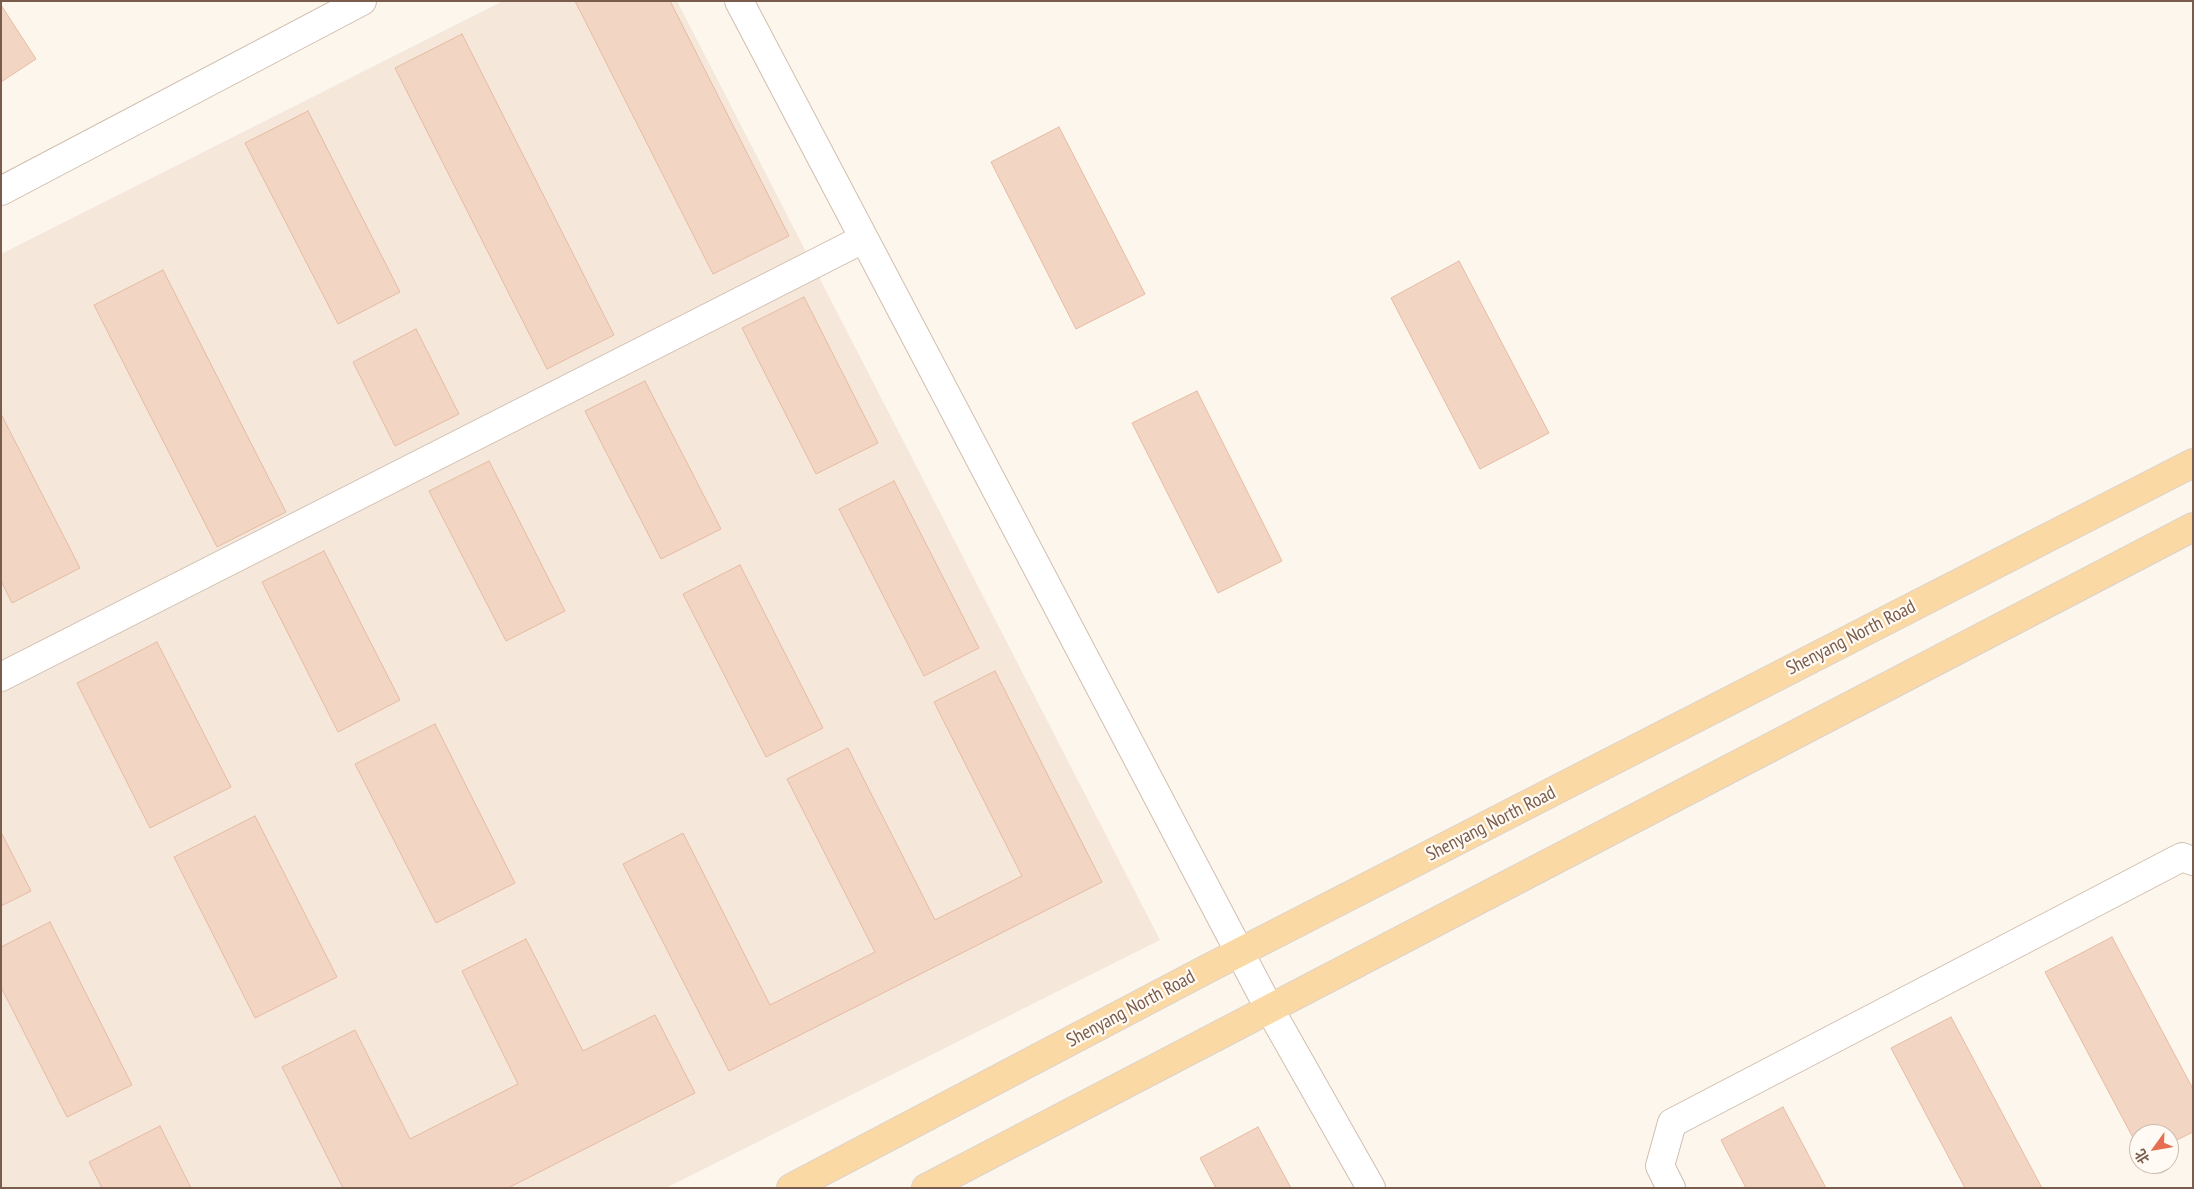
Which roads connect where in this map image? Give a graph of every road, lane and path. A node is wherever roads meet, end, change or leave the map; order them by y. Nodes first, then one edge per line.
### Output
1 (362, 1) edge
2 (739, 1) edge
3 (1, 190) edge
4 (863, 239) junction
5 (2193, 463) edge
6 (2193, 527) edge
7 (1, 676) edge
8 (2193, 861) edge
9 (1240, 952) junction
10 (1269, 1008) junction
11 (791, 1188) edge
12 (926, 1188) edge
13 (1371, 1188) edge
14 (1672, 1188) edge

1 - 3 street
2 - 4 street
4 - 7 street
4 - 9 street
5 - 9 main road, Shenyang North Road
6 - 10 main road
8 - 14 street
9 - 10 street
9 - 11 main road, Shenyang North Road
10 - 12 main road
10 - 13 street

